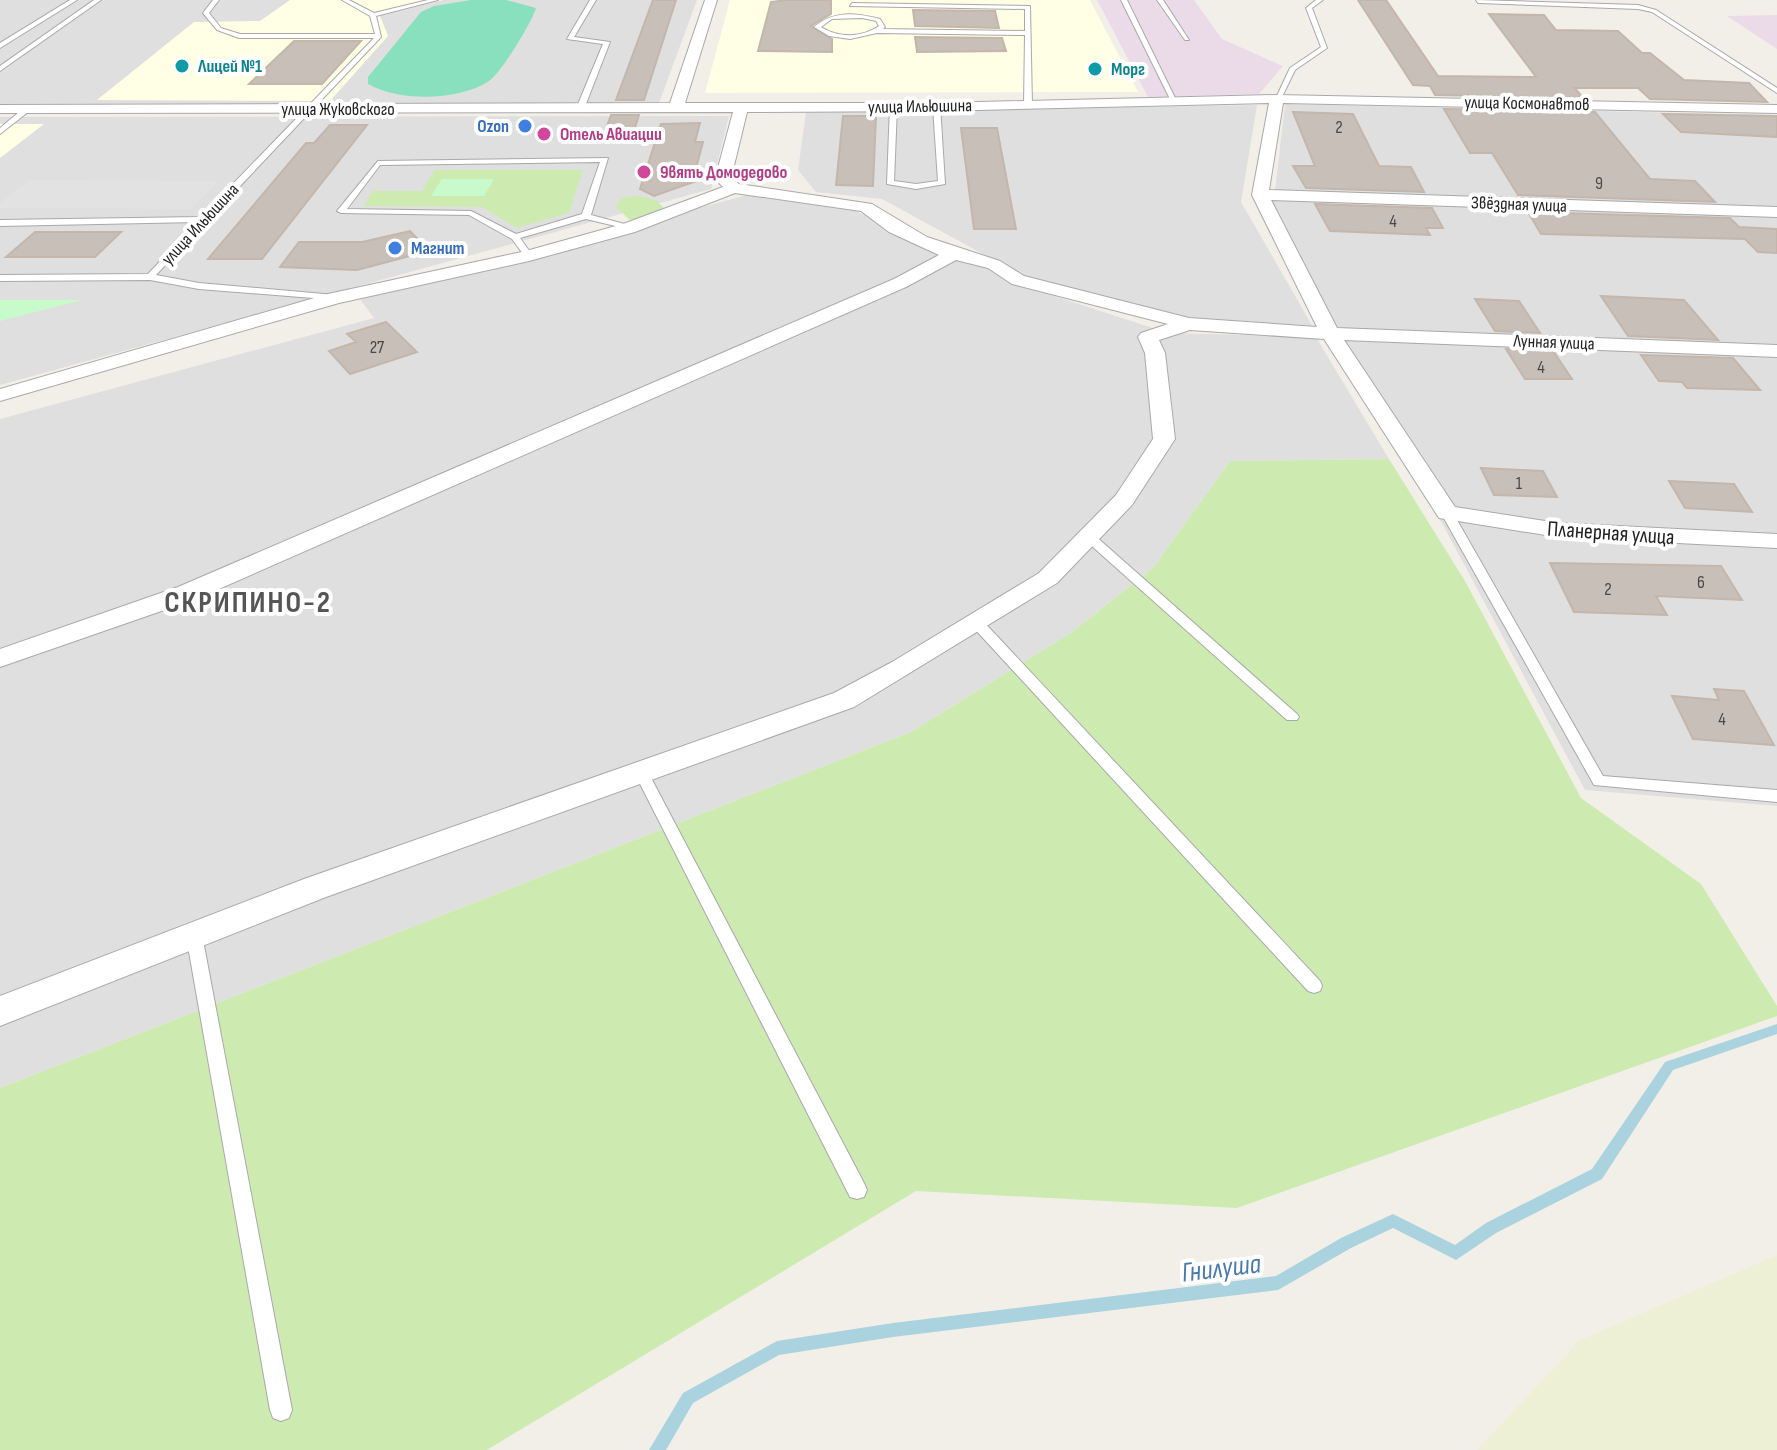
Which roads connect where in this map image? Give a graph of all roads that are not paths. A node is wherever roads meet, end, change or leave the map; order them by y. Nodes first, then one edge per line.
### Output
1 (74, 0) edge
2 (98, 0) edge
3 (216, 0) edge
4 (345, 0) edge
5 (435, 0) edge
6 (593, 0) edge
7 (711, 0) edge
8 (1124, 0) edge
9 (1160, 0) edge
10 (1320, 0) edge
11 (1478, 1) edge
12 (853, 2) edge
13 (373, 15) junction
14 (851, 15) junction
15 (878, 31) junction
16 (1029, 33) junction
17 (379, 36) junction
18 (1187, 39) dead end
19 (0, 46) edge
20 (0, 69) edge
21 (1777, 91) edge
22 (1277, 99) junction
23 (1175, 101) junction
24 (1028, 105) junction
25 (893, 107) junction
26 (937, 107) junction
27 (676, 108) junction
28 (741, 108) junction
29 (0, 109) edge
30 (28, 109) junction
31 (314, 109) junction
32 (580, 109) junction
33 (1777, 109) edge
34 (0, 132) edge
35 (734, 188) junction
36 (1260, 195) junction
37 (1777, 212) edge
38 (586, 216) junction
39 (202, 219) junction
40 (0, 223) edge
41 (629, 228) junction
42 (515, 237) junction
43 (953, 254) junction
44 (529, 256) junction
45 (150, 277) junction
46 (0, 278) edge
47 (335, 298) junction
48 (1189, 324) junction
49 (1330, 333) junction
50 (1777, 351) edge
51 (0, 395) edge
52 (1447, 513) junction
53 (1089, 537) junction
54 (1777, 541) edge
55 (976, 622) junction
56 (0, 658) edge
57 (1292, 717) dead end
58 (642, 774) junction
59 (1777, 796) edge
60 (194, 935) junction
61 (1314, 986) dead end
62 (0, 1011) edge
63 (857, 1190) dead end
64 (281, 1410) dead end

1 - 19 lane
2 - 20 lane
3 - 17 lane
4 - 13 lane
5 - 13 lane
6 - 32 lane
7 - 27 street
8 - 23 lane
9 - 18 lane
10 - 22 lane
11 - 21 lane
12 - 14 lane
12 - 16 lane
13 - 17 lane
14 - 15 lane
14 - 15 lane
15 - 16 lane
16 - 24 lane
17 - 31 lane, улица Ильюшина
22 - 23 street, улица Ильюшина
22 - 33 street, улица Космонавтов
22 - 36 street
23 - 24 street, улица Ильюшина
24 - 26 street, улица Ильюшина
25 - 26 street, улица Ильюшина
25 - 26 lane
25 - 28 street, улица Ильюшина
27 - 28 street, улица Ильюшина
27 - 32 street, улица Жуковского
28 - 35 street
29 - 30 street, улица Жуковского
30 - 31 street, улица Жуковского
30 - 34 lane
31 - 32 street, улица Жуковского
31 - 39 lane, улица Ильюшина
35 - 41 street
35 - 43 street, Лунная улица
36 - 37 street, Звёздная улица
36 - 49 street
38 - 41 lane
38 - 42 lane
38 - 42 lane
39 - 40 lane
39 - 45 lane, улица Ильюшина
41 - 44 street
42 - 44 lane
43 - 48 street, Лунная улица
43 - 56 street
44 - 47 street
45 - 46 lane
45 - 47 lane, улица Ильюшина
47 - 51 street
48 - 49 street, Лунная улица
48 - 53 street
49 - 50 street, Лунная улица
49 - 52 street
52 - 54 street, Планерная улица
52 - 59 lane
53 - 55 street
53 - 57 lane
55 - 58 street
55 - 61 lane
58 - 60 street
58 - 63 lane
60 - 62 street
60 - 64 lane

